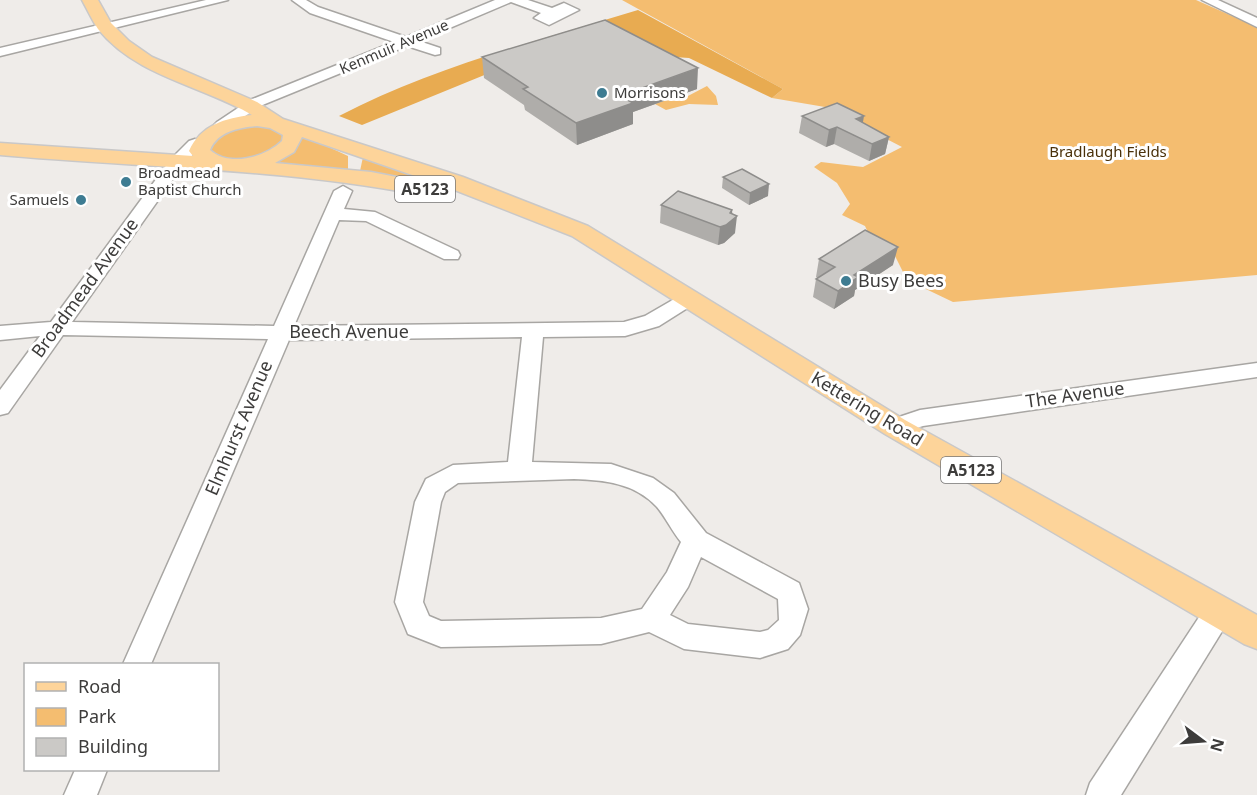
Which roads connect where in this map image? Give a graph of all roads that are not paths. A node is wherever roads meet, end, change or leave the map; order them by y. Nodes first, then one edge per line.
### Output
1 (90, 0) edge
2 (222, 0) edge
3 (298, 0) edge
4 (506, 0) edge
5 (516, 0) edge
6 (1208, 0) edge
7 (552, 12) dead end
8 (1257, 23) edge
9 (105, 29) junction
10 (408, 41) junction
11 (435, 51) dead end
12 (0, 52) edge
13 (283, 92) junction
14 (219, 93) junction
15 (247, 105) junction
16 (277, 121) junction
17 (210, 134) junction
18 (346, 145) junction
19 (0, 149) edge
20 (84, 155) junction
21 (177, 162) junction
22 (227, 165) junction
23 (346, 183) junction
24 (332, 214) junction
25 (607, 248) junction
26 (451, 255) dead end
27 (690, 298) junction
28 (57, 328) junction
29 (533, 331) junction
30 (0, 333) edge
31 (280, 333) junction
32 (1257, 370) edge
33 (0, 407) edge
34 (895, 427) junction
35 (519, 471) junction
36 (695, 540) junction
37 (1219, 611) junction
38 (651, 620) junction
39 (1257, 633) edge
40 (137, 663) edge
41 (91, 771) edge
42 (80, 795) edge
43 (1102, 795) edge

1 - 9 main road, Kettering Road / A5123
2 - 9 street
3 - 10 street
4 - 10 street, Kenmuir Avenue
5 - 7 street
6 - 8 street
9 - 12 street
9 - 14 main road, Kettering Road / A5123
10 - 11 street
10 - 13 street, Kenmuir Avenue
13 - 15 street, Kenmuir Avenue
13 - 16 street
14 - 15 main road, Kettering Road / A5123
14 - 17 main road
15 - 16 main road, Kettering Road / A5123
15 - 17 street, Kenmuir Avenue
16 - 17 main road
16 - 18 main road, Kettering Road / A5123
16 - 22 main road
17 - 20 main road
17 - 21 street, Broadmead Avenue
17 - 22 main road
18 - 23 main road
18 - 25 main road, Kettering Road / A5123
19 - 20 main road
20 - 21 main road
21 - 22 main road
21 - 28 street, Broadmead Avenue
22 - 23 main road, Kettering Road / A5123
23 - 24 street, Elmhurst Avenue
23 - 25 main road, Kettering Road / A5123
24 - 26 street
24 - 31 street, Elmhurst Avenue
25 - 27 main road, Kettering Road / A5123
27 - 29 street, Beech Avenue
27 - 34 main road, Kettering Road / A5123
28 - 30 street, Beech Avenue
28 - 31 street, Beech Avenue
28 - 33 street, Broadmead Avenue
29 - 31 street, Beech Avenue
29 - 35 street
31 - 40 street, Elmhurst Avenue
32 - 34 street, The Avenue
34 - 37 main road, Kettering Road / A5123
35 - 36 street
35 - 38 street
36 - 38 street
36 - 38 street
37 - 39 main road, Kettering Road / A5123
37 - 43 street
41 - 42 street

